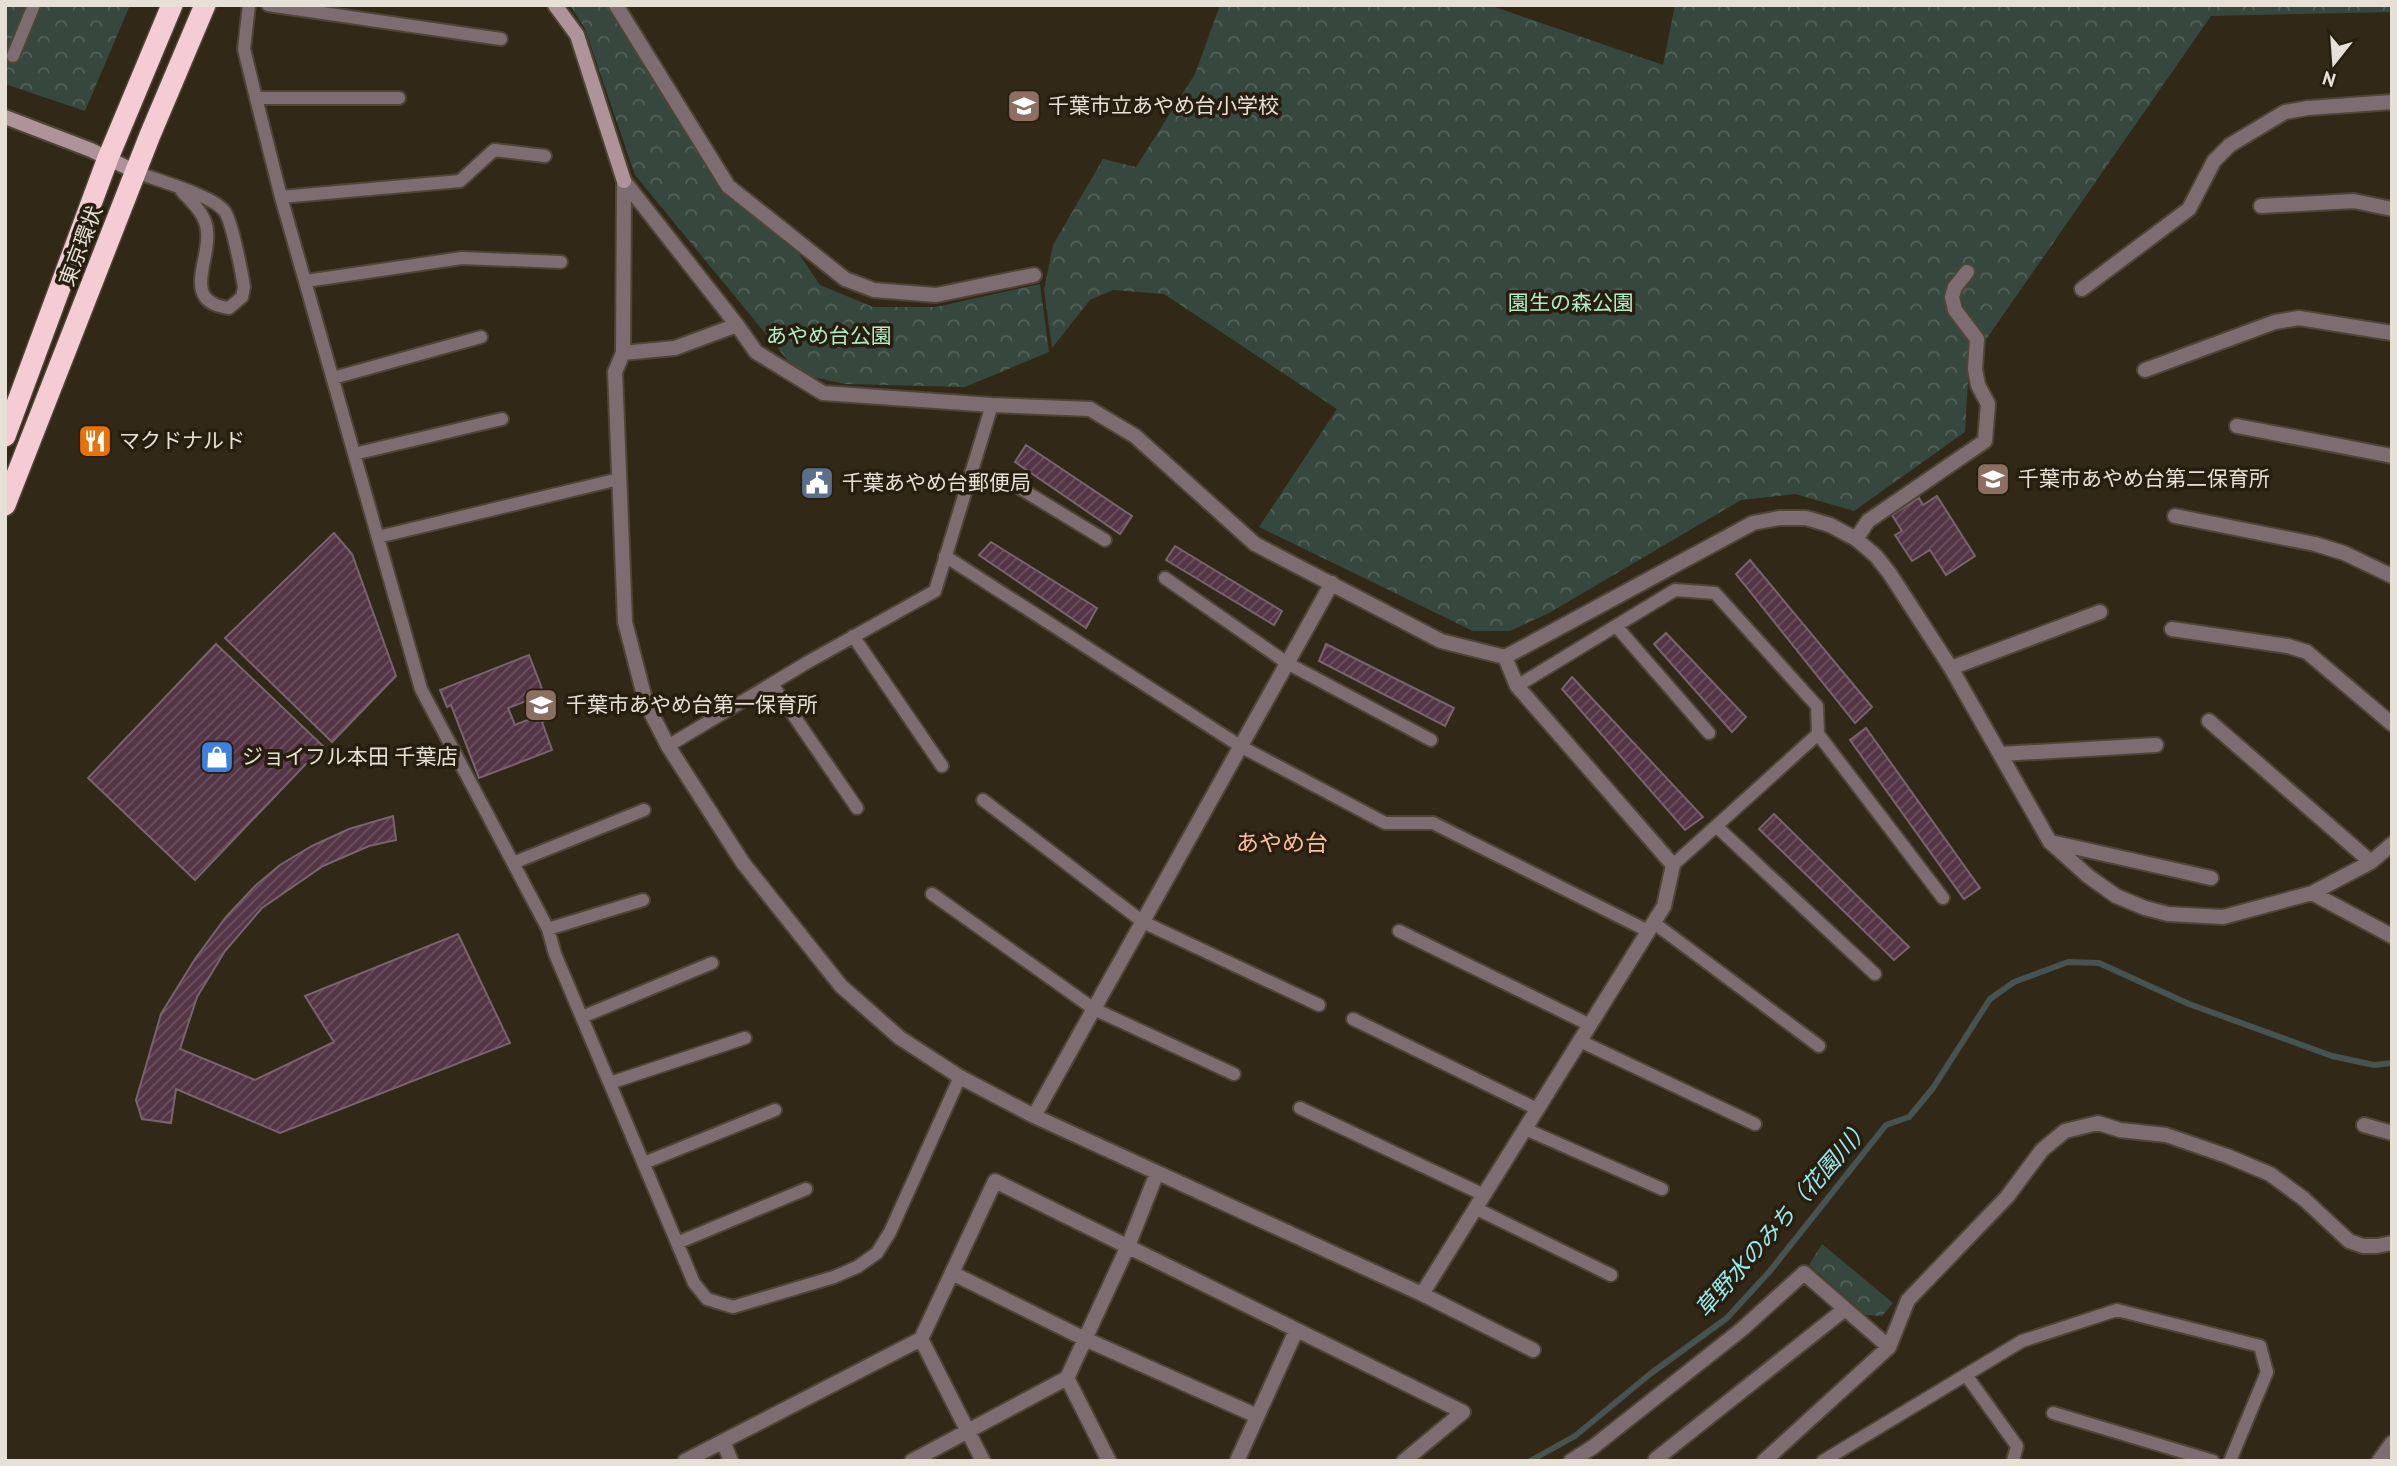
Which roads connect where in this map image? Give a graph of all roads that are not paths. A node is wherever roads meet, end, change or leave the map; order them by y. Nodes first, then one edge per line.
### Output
1 (34, 5) edge
2 (172, 5) edge
3 (205, 5) edge
4 (249, 5) edge
5 (268, 5) edge
6 (555, 5) edge
7 (616, 5) edge
8 (501, 39) dead end
9 (13, 56) dead end
10 (256, 98) junction
11 (399, 98) dead end
12 (2392, 102) edge
13 (5, 117) edge
14 (545, 156) dead end
15 (108, 158) junction
16 (136, 172) junction
17 (624, 181) junction
18 (181, 190) junction
19 (281, 197) junction
20 (2261, 206) dead end
21 (2392, 209) edge
22 (561, 262) dead end
23 (1967, 272) dead end
24 (1034, 275) dead end
25 (306, 281) junction
26 (2082, 289) dead end
27 (737, 325) junction
28 (2392, 333) edge
29 (481, 337) dead end
30 (623, 354) junction
31 (2145, 370) dead end
32 (333, 379) junction
33 (992, 405) junction
34 (502, 419) dead end
35 (2237, 426) dead end
36 (5, 436) edge
37 (354, 454) junction
38 (2392, 456) edge
39 (619, 479) junction
40 (968, 481) junction
41 (5, 505) edge
42 (2175, 516) dead end
43 (378, 537) junction
44 (1105, 540) dead end
45 (1856, 540) junction
46 (945, 556) junction
47 (2392, 576) edge
48 (1165, 578) dead end
49 (1332, 583) junction
50 (2100, 612) dead end
51 (1616, 626) junction
52 (2172, 628) dead end
53 (853, 636) junction
54 (1505, 657) junction
55 (1287, 663) junction
56 (1951, 668) junction
57 (772, 684) junction
58 (1517, 686) junction
59 (2209, 721) dead end
60 (2392, 724) edge
61 (1709, 733) dead end
62 (1818, 734) junction
63 (1431, 740) dead end
64 (2156, 745) dead end
65 (668, 746) junction
66 (1240, 746) junction
67 (2000, 754) junction
68 (943, 766) dead end
69 (983, 800) dead end
70 (857, 808) dead end
71 (644, 810) dead end
72 (1716, 826) junction
73 (2050, 842) junction
74 (2392, 844) edge
75 (2371, 862) junction
76 (513, 863) junction
77 (1673, 865) junction
78 (2211, 878) dead end
79 (2312, 893) junction
80 (932, 894) dead end
81 (1943, 898) dead end
82 (643, 900) dead end
83 (1143, 922) junction
84 (1651, 927) junction
85 (548, 929) junction
86 (1399, 931) dead end
87 (2392, 936) edge
88 (712, 963) dead end
89 (1875, 974) dead end
90 (1319, 1005) dead end
91 (1094, 1009) junction
92 (582, 1017) junction
93 (1353, 1018) dead end
94 (1590, 1025) junction
95 (745, 1038) dead end
96 (1580, 1041) junction
97 (1818, 1046) dead end
98 (1234, 1074) dead end
99 (960, 1077) junction
100 (610, 1083) junction
101 (1300, 1108) dead end
102 (1537, 1109) junction
103 (775, 1110) dead end
104 (1034, 1116) junction
105 (1755, 1124) dead end
106 (2364, 1125) dead end
107 (1525, 1129) junction
108 (2392, 1133) edge
109 (643, 1163) junction
110 (1157, 1173) junction
111 (806, 1189) dead end
112 (1662, 1189) dead end
113 (1484, 1195) junction
114 (1475, 1208) junction
115 (677, 1243) junction
116 (2392, 1243) edge
117 (1128, 1246) junction
118 (952, 1273) junction
119 (1611, 1275) dead end
120 (1422, 1294) junction
121 (1845, 1309) junction
122 (1296, 1331) junction
123 (921, 1339) junction
124 (1085, 1339) junction
125 (1889, 1347) junction
126 (1533, 1350) dead end
127 (1966, 1375) junction
128 (1067, 1378) junction
129 (2053, 1413) dead end
130 (1257, 1416) junction
131 (968, 1430) junction
132 (723, 1441) junction
133 (2392, 1443) edge
134 (685, 1461) edge
135 (732, 1461) edge
136 (912, 1461) edge
137 (983, 1461) edge
138 (1109, 1461) edge
139 (1237, 1461) edge
140 (1404, 1461) edge
141 (1570, 1461) edge
142 (1657, 1461) edge
143 (1764, 1461) edge
144 (1823, 1461) edge
145 (2013, 1461) edge
146 (2213, 1461) edge
147 (2230, 1461) edge
148 (2379, 1461) edge

1 - 9 lane
2 - 15 highway, 東京環状
3 - 16 highway, 東京環状
4 - 10 lane
5 - 8 lane
6 - 17 street
7 - 24 street
10 - 11 lane
10 - 19 lane
12 - 26 street
13 - 15 street
14 - 19 lane
15 - 16 street
15 - 36 highway, 東京環状
16 - 18 lane
16 - 41 highway, 東京環状
17 - 27 street
17 - 30 street
18 - 18 lane
19 - 25 lane
20 - 21 street
22 - 25 lane
23 - 45 street
25 - 32 lane
27 - 30 street
27 - 33 street
28 - 31 street
29 - 32 lane
30 - 39 street
32 - 37 lane
33 - 40 lane
33 - 49 street
34 - 37 lane
35 - 38 street
37 - 43 lane
39 - 43 lane
39 - 65 street
40 - 44 lane
40 - 46 lane
42 - 47 street
43 - 76 lane
45 - 54 street
45 - 56 street
46 - 53 lane
46 - 66 lane
48 - 55 lane
49 - 54 street
49 - 55 street
50 - 56 street
51 - 58 lane
51 - 61 lane
51 - 62 lane
52 - 60 street
53 - 57 lane
53 - 68 lane
54 - 58 street
55 - 63 lane
55 - 66 street
56 - 67 street
57 - 65 lane
57 - 70 lane
58 - 77 street
59 - 75 street
62 - 72 lane
62 - 81 lane
64 - 67 street
65 - 99 street
66 - 83 street
66 - 84 lane
67 - 73 street
69 - 83 lane
71 - 76 lane
72 - 77 lane
72 - 89 lane
73 - 78 street
73 - 79 street
74 - 75 street
75 - 79 street
76 - 85 lane
77 - 84 street
79 - 87 street
80 - 91 lane
82 - 85 lane
83 - 90 lane
83 - 91 street
84 - 94 street
84 - 97 lane
85 - 92 lane
86 - 94 lane
88 - 92 lane
91 - 98 lane
91 - 104 street
92 - 100 lane
93 - 102 lane
94 - 96 street
95 - 100 lane
96 - 102 street
96 - 105 lane
99 - 104 street
99 - 115 lane
100 - 109 lane
101 - 113 lane
102 - 107 street
103 - 109 lane
104 - 110 street
106 - 108 street
107 - 112 lane
107 - 113 street
109 - 115 lane
110 - 117 street
110 - 120 street
111 - 115 lane
113 - 114 street
114 - 119 lane
114 - 120 street
116 - 125 street
117 - 118 street
117 - 122 street
117 - 124 street
118 - 123 street
118 - 124 street
120 - 126 street
121 - 125 street
121 - 141 street
121 - 142 street
122 - 130 street
122 - 140 street
123 - 131 street
123 - 132 street
124 - 128 street
124 - 130 street
125 - 143 street
127 - 144 lane
127 - 145 lane
127 - 147 lane
128 - 131 street
128 - 138 street
129 - 146 lane
130 - 139 street
131 - 136 street
131 - 137 street
132 - 134 street
132 - 135 street
133 - 148 street

